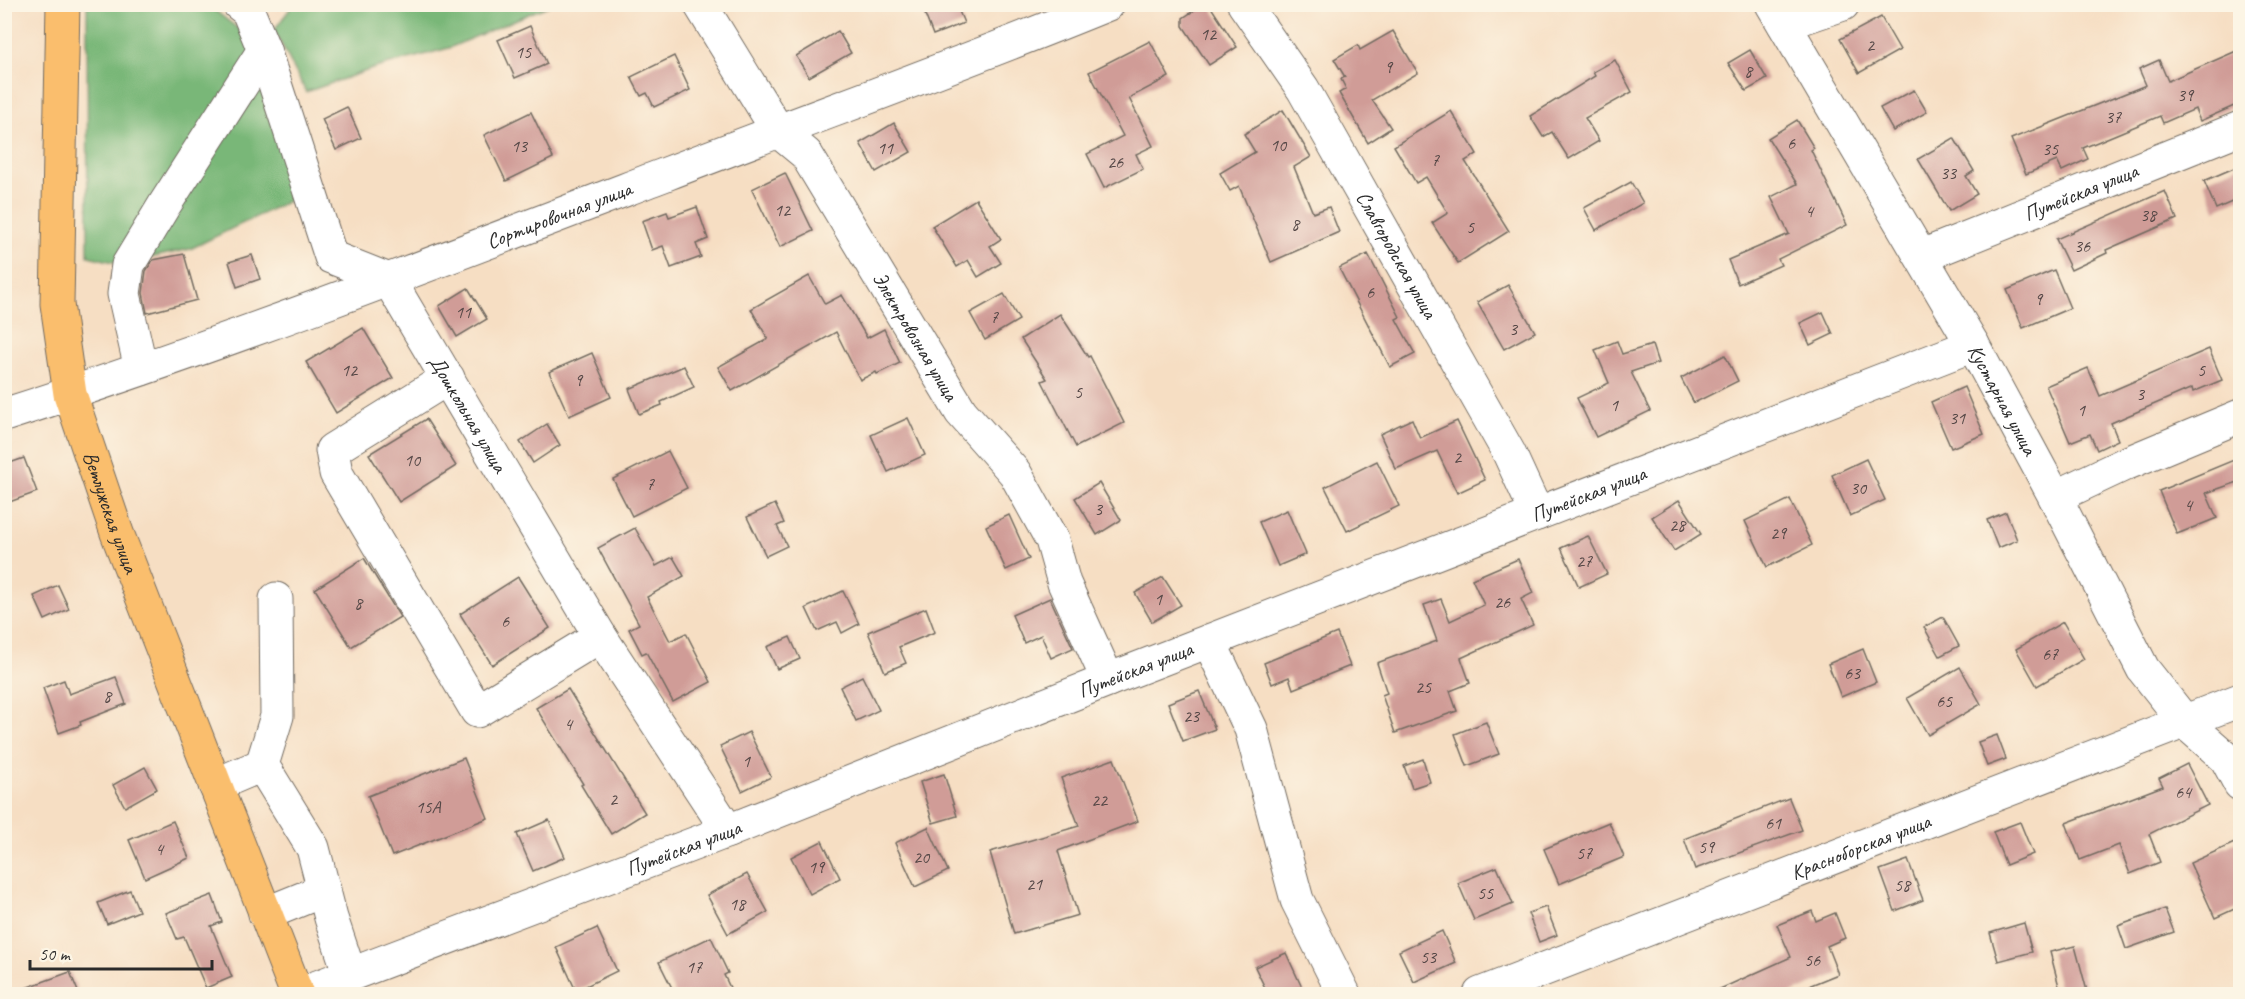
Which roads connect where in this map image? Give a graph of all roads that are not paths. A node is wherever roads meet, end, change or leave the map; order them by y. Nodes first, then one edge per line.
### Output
1 (63, 4) edge
2 (700, 4) edge
3 (1108, 4) edge
4 (1244, 4) edge
5 (1843, 4) edge
6 (249, 7) edge
7 (1778, 14) edge
8 (264, 50) junction
9 (2241, 128) edge
10 (778, 131) junction
11 (1922, 256) junction
12 (389, 280) junction
13 (1973, 345) junction
14 (141, 369) junction
15 (448, 378) junction
16 (70, 394) junction
17 (4, 415) edge
18 (2241, 416) edge
19 (2055, 497) junction
20 (1537, 514) junction
21 (276, 599) dead end
22 (600, 636) junction
23 (1209, 641) junction
24 (1108, 680) junction
25 (2241, 700) edge
26 (2185, 722) junction
27 (262, 765) junction
28 (2241, 784) edge
29 (215, 785) junction
30 (728, 831) junction
31 (324, 890) junction
32 (265, 914) junction
33 (350, 975) junction
34 (298, 994) edge
35 (1344, 994) edge
36 (1480, 994) edge

1 - 16 main road, Ветлужская улица
2 - 10 street, Электровозная улица
3 - 10 street, Сортировочная улица
4 - 20 street, Славгородская улица
5 - 7 street
6 - 8 street
7 - 11 street, Кустарная улица
8 - 12 street
8 - 14 street
9 - 11 street, Путейская улица
10 - 12 street, Сортировочная улица
10 - 24 street, Электровозная улица
11 - 13 street, Кустарная улица
12 - 14 street, Сортировочная улица
12 - 15 street, Дошкольная улица
13 - 19 street, Кустарная улица
13 - 20 street, Путейская улица
14 - 16 street, Сортировочная улица
15 - 22 street, Дошкольная улица
15 - 22 street
16 - 17 street, Сортировочная улица
16 - 29 main road, Ветлужская улица
18 - 19 street
19 - 26 street, Кустарная улица
20 - 23 street, Путейская улица
21 - 27 street
22 - 30 street, Дошкольная улица
23 - 24 street, Путейская улица
23 - 35 street
24 - 30 street, Путейская улица
25 - 26 street, Красноборская улица
26 - 28 street, Кустарная улица
26 - 36 street, Красноборская улица
27 - 29 street
27 - 31 street
29 - 32 main road, Ветлужская улица
30 - 33 street, Путейская улица
31 - 32 street
31 - 33 street
32 - 34 main road, Ветлужская улица
33 - 34 street, Путейская улица

